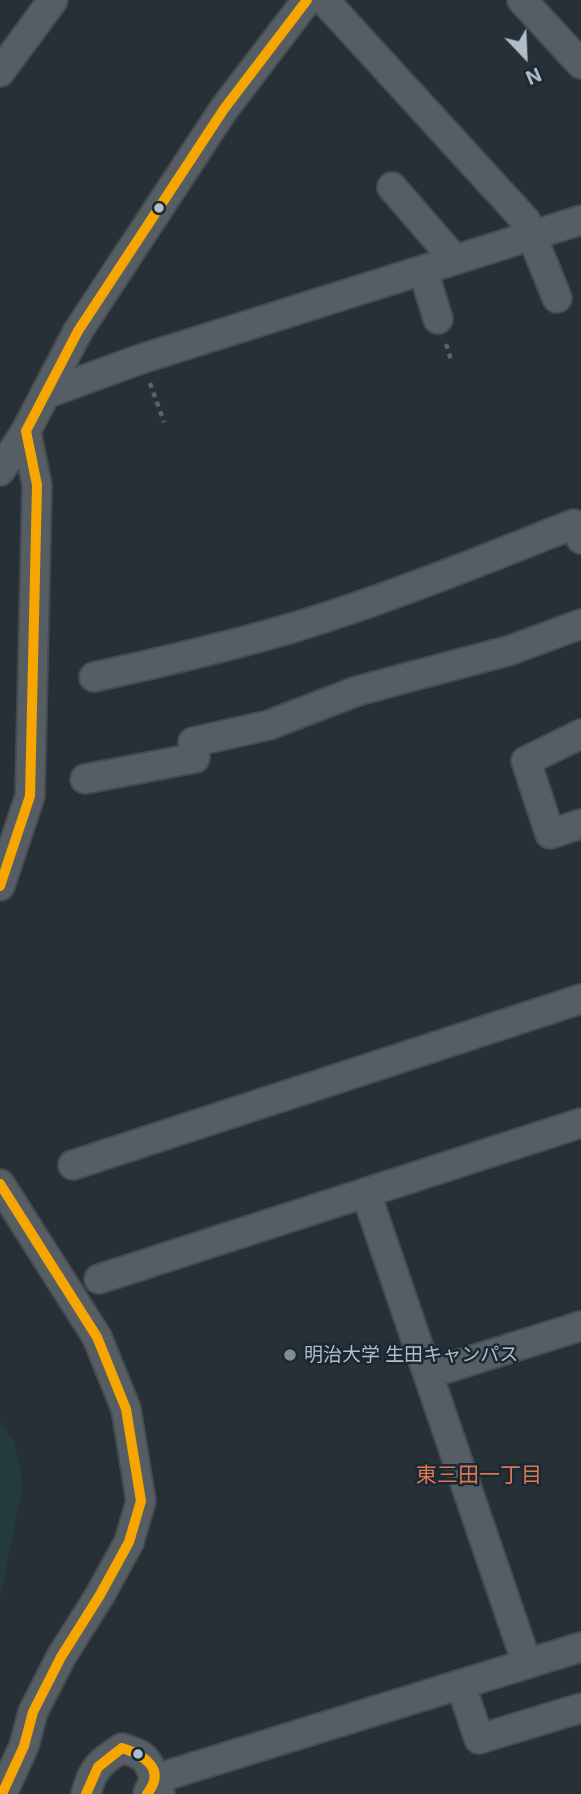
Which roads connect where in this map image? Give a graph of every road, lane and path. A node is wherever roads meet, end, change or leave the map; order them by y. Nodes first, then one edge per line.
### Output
1 (54, 0) edge
2 (307, 0) edge
3 (324, 0) edge
4 (534, 5) edge
5 (581, 65) edge
6 (0, 72) edge
7 (392, 187) dead end
8 (581, 220) edge
9 (534, 235) junction
10 (455, 260) junction
11 (423, 270) junction
12 (557, 298) dead end
13 (438, 319) dead end
14 (141, 359) junction
15 (45, 394) junction
16 (164, 422) dead end
17 (26, 431) junction
18 (0, 471) edge
19 (581, 539) edge
20 (581, 624) edge
21 (94, 677) dead end
22 (581, 734) edge
23 (85, 779) dead end
24 (581, 824) edge
25 (0, 886) edge
26 (581, 999) edge
27 (581, 1123) edge
28 (73, 1165) dead end
29 (0, 1184) edge
30 (366, 1193) junction
31 (99, 1279) dead end
32 (581, 1326) edge
33 (428, 1374) junction
34 (581, 1647) edge
35 (527, 1664) junction
36 (461, 1685) junction
37 (581, 1708) edge
38 (154, 1789) edge
39 (2, 1794) edge
40 (86, 1794) edge

1 - 6 street
2 - 15 street
3 - 9 street
4 - 5 street
7 - 10 street
8 - 9 street
9 - 10 street
9 - 12 street
10 - 11 street
11 - 13 street
11 - 14 street
14 - 15 street
14 - 16 path
15 - 17 street
17 - 18 street
17 - 25 street
19 - 21 street
20 - 23 street
22 - 24 street
26 - 28 street
27 - 30 street
29 - 39 street
30 - 31 street
30 - 33 street
32 - 33 street
33 - 35 street
34 - 35 street
35 - 36 street
36 - 37 street
36 - 38 street
38 - 40 street

